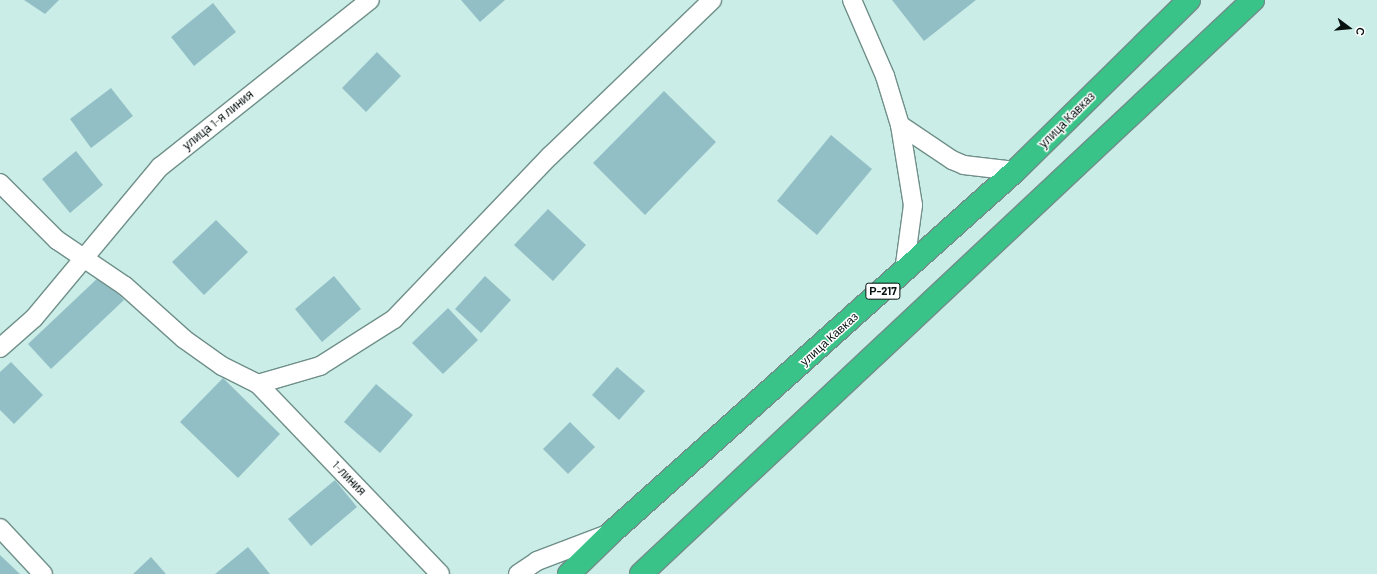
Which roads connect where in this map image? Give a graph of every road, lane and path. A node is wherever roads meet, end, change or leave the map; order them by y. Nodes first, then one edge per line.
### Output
1 (370, 0) edge
2 (712, 0) edge
3 (852, 0) edge
4 (1189, 0) edge
5 (1253, 0) edge
6 (900, 124) junction
7 (1014, 171) junction
8 (0, 183) edge
9 (85, 258) junction
10 (904, 272) junction
11 (0, 348) edge
12 (258, 384) junction
13 (0, 528) edge
14 (612, 532) junction
15 (43, 574) edge
16 (440, 574) edge
17 (518, 574) edge
18 (569, 574) edge
19 (641, 574) edge

1 - 9 street, улица 1-я линия
2 - 12 street
3 - 6 street
4 - 7 highway, улица Кавказ / Р-217
5 - 19 highway
6 - 7 street
6 - 10 street
7 - 10 highway, улица Кавказ / Р-217
8 - 9 street, 1-линия
9 - 11 street, улица 1-я линия
9 - 12 street, 1-линия
10 - 14 highway, улица Кавказ / Р-217
12 - 16 street, 1-линия
13 - 15 street
14 - 17 street
14 - 18 highway, улица Кавказ / Р-217

